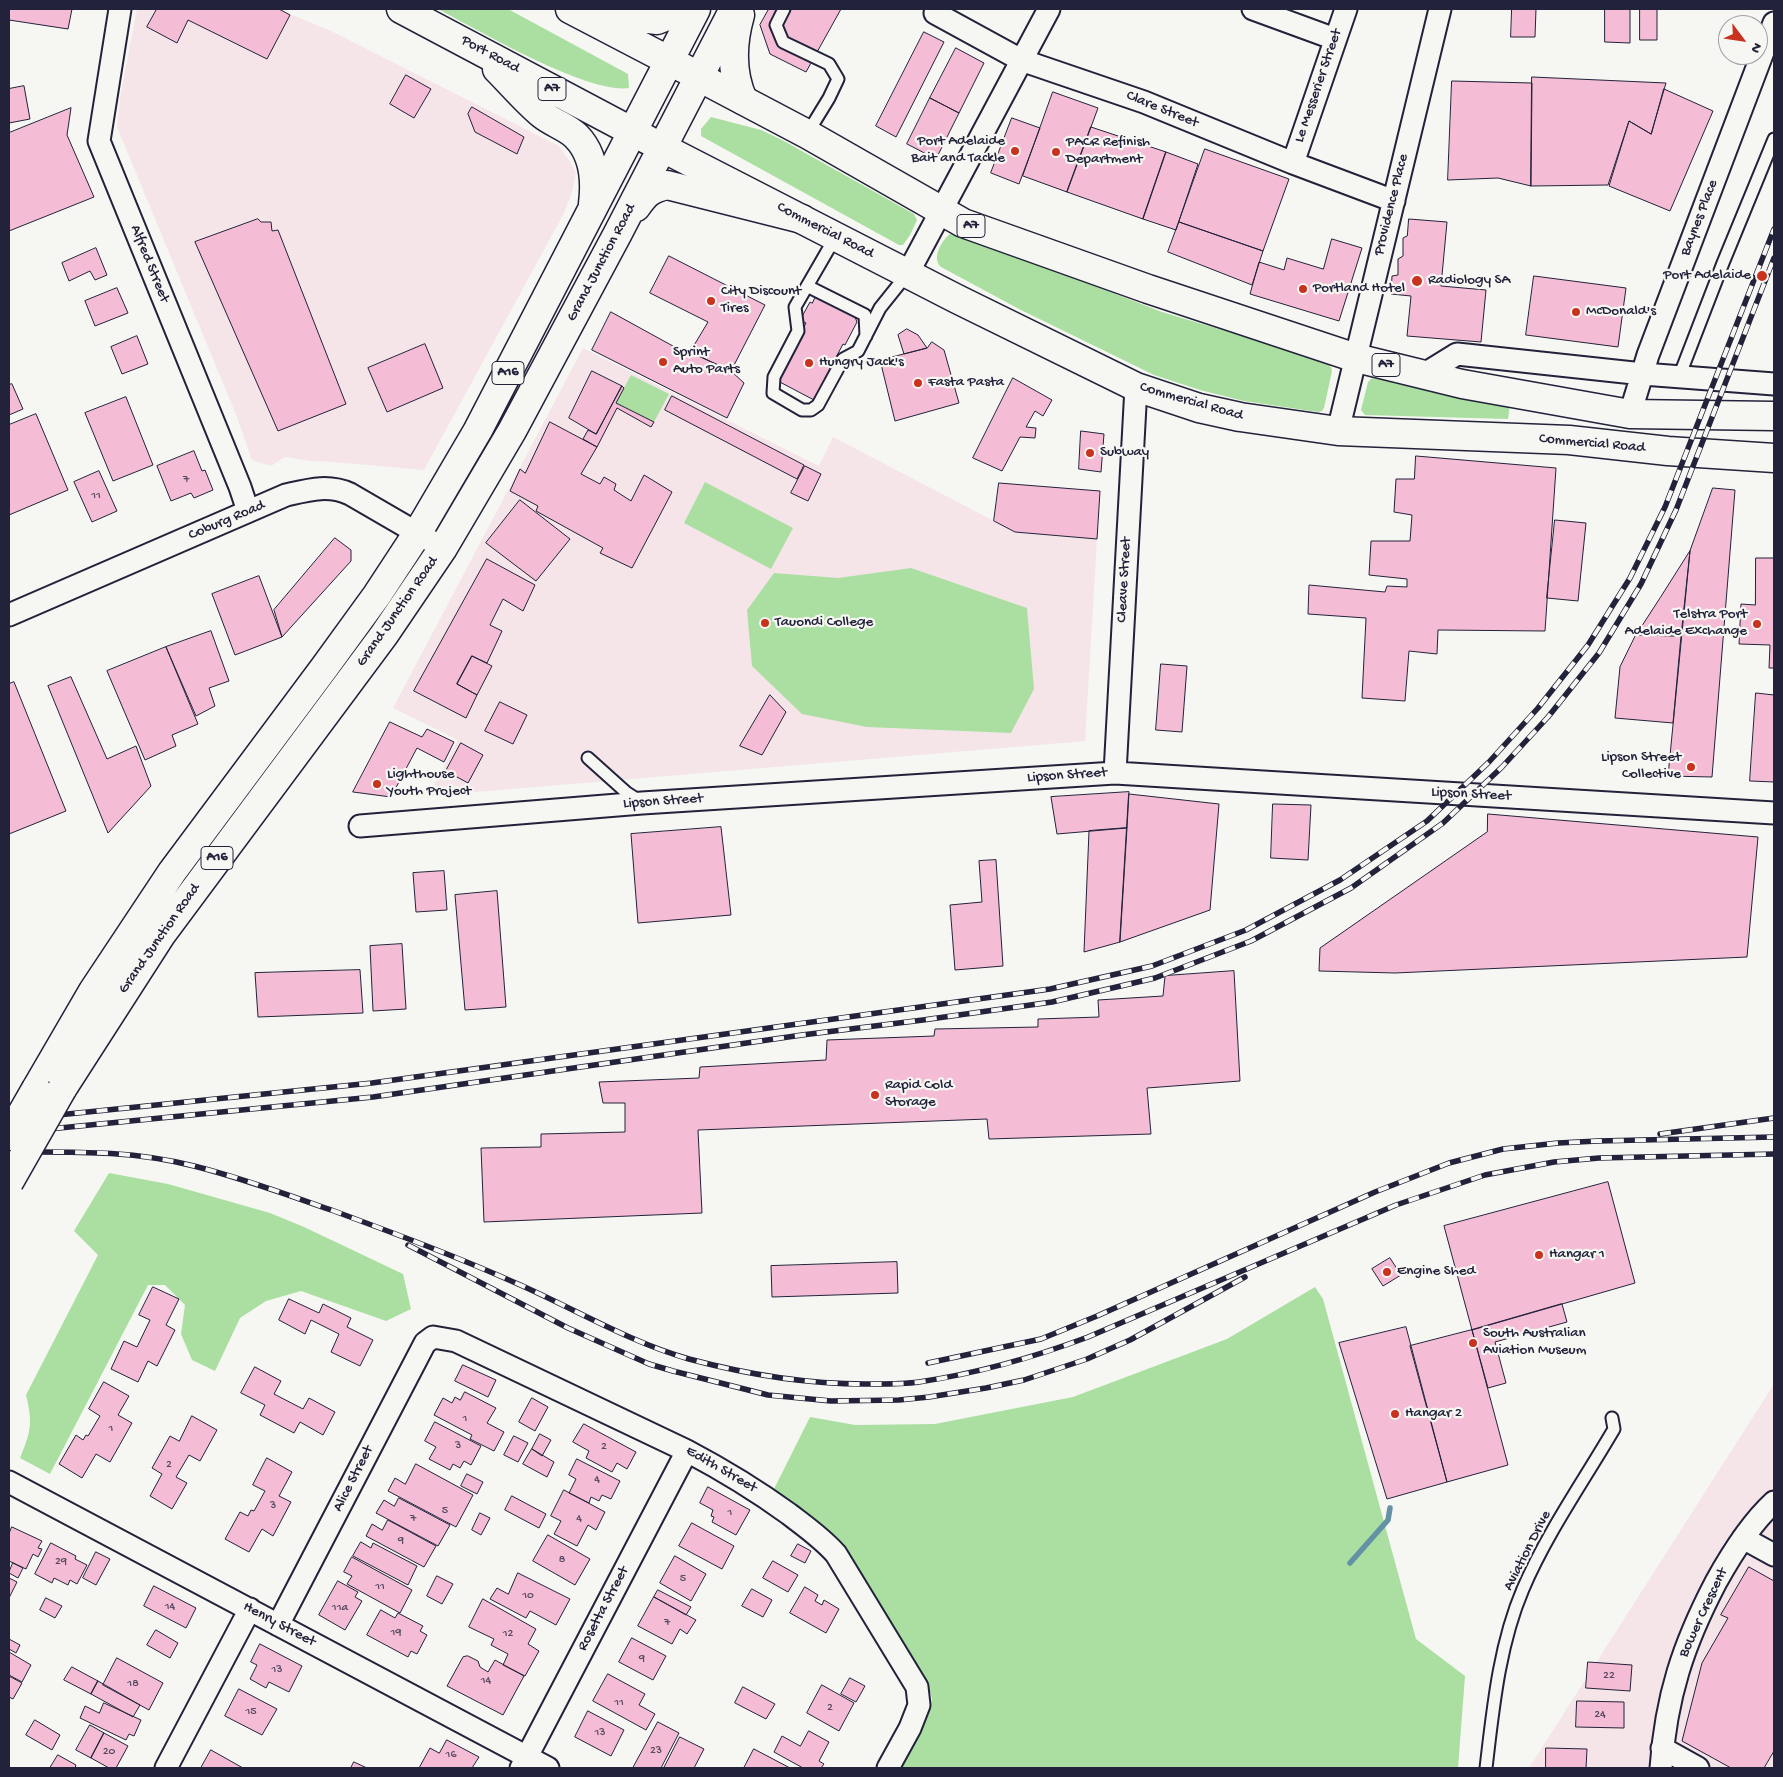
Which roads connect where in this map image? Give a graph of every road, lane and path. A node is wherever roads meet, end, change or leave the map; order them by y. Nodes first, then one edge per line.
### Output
1 (120, 9) edge
2 (401, 9) edge
3 (570, 9) edge
4 (595, 9) edge
5 (684, 9) edge
6 (696, 9) edge
7 (734, 9) edge
8 (741, 9) edge
9 (784, 9) edge
10 (1049, 9) edge
11 (1253, 9) edge
12 (1346, 9) edge
13 (1440, 9) edge
14 (932, 11) edge
15 (1774, 23) edge
16 (1335, 39) junction
17 (472, 46) junction
18 (1021, 60) junction
19 (668, 61) junction
20 (699, 77) junction
21 (743, 100) junction
22 (632, 132) junction
23 (807, 134) junction
24 (1774, 139) edge
25 (663, 148) junction
26 (1293, 163) junction
27 (1394, 201) junction
28 (593, 208) junction
29 (942, 212) junction
30 (802, 219) junction
31 (618, 233) junction
32 (836, 236) junction
33 (908, 274) junction
34 (807, 286) junction
35 (880, 308) junction
36 (865, 315) junction
37 (866, 336) junction
38 (1356, 358) junction
39 (1642, 374) junction
40 (1423, 375) junction
41 (1679, 377) junction
42 (1774, 384) edge
43 (1136, 387) junction
44 (1630, 414) junction
45 (1774, 416) edge
46 (1338, 431) junction
47 (1569, 440) junction
48 (1668, 451) junction
49 (1774, 458) edge
50 (248, 511) junction
51 (417, 534) junction
52 (443, 548) junction
53 (9, 615) edge
54 (588, 758) dead end
55 (1115, 773) junction
56 (642, 803) junction
57 (1774, 813) edge
58 (360, 826) dead end
59 (49, 1089) junction
60 (9, 1136) edge
61 (9, 1182) edge
62 (433, 1336) joint
63 (1612, 1418) dead end
64 (687, 1450) junction
65 (9, 1482) edge
66 (1774, 1502) edge
67 (1743, 1538) junction
68 (1774, 1555) edge
69 (250, 1609) junction
70 (278, 1624) junction
71 (1661, 1758) edge
72 (523, 1763) edge
73 (166, 1768) edge
74 (548, 1768) edge
75 (888, 1768) edge
76 (1486, 1768) edge
77 (1698, 1768) edge

1 - 50 street, Alfred Street
2 - 17 main road, Port Road / A7
3 - 19 main road, A7
4 - 5 main road
6 - 19 main road, Grand Junction Road / A16
7 - 20 main road, Grand Junction Road / A16
8 - 21 main road
9 - 23 lane
10 - 18 street
11 - 16 street
12 - 16 street, Le Messerier Street
13 - 27 street, Providence Place
14 - 18 street, Clare Street
15 - 39 street, Baynes Place
16 - 26 street, Le Messerier Street
17 - 22 main road, Port Road / A7
17 - 28 main road
18 - 26 street, Clare Street
18 - 29 street
19 - 20 main road, A7
19 - 22 main road, Grand Junction Road / A16
20 - 21 main road, A7
20 - 25 main road, Grand Junction Road / A16
21 - 23 main road, A7
22 - 25 main road, A7
22 - 28 main road, Grand Junction Road / A16
23 - 29 main road, A7
24 - 41 lane
25 - 30 main road, Commercial Road / A7
25 - 31 main road, Grand Junction Road / A16
26 - 27 street, Clare Street
27 - 38 street, Providence Place
28 - 51 main road, Grand Junction Road / A16
29 - 33 street
29 - 38 main road, A7
30 - 31 main road
30 - 32 main road, Commercial Road / A7
31 - 52 main road, Grand Junction Road / A16
32 - 33 main road, Commercial Road / A7
32 - 34 lane
33 - 35 lane
33 - 43 main road, Commercial Road / A7
34 - 36 lane
34 - 37 lane
35 - 36 lane
35 - 37 lane
36 - 37 lane
38 - 40 main road, A7
38 - 46 street, Providence Place
39 - 40 street
39 - 41 street
39 - 44 street, Baynes Place
40 - 44 main road, A7
41 - 42 street
43 - 46 main road, Commercial Road / A7
43 - 55 street, Cleave Street
44 - 45 main road, A7
44 - 47 main road
44 - 48 main road
46 - 47 main road, Commercial Road / A7
47 - 48 main road, Commercial Road / A7
48 - 49 main road, Commercial Road / A7
50 - 51 street, Coburg Road
50 - 53 street, Coburg Road
51 - 52 street, Coburg Road
51 - 59 main road, Grand Junction Road / A16
52 - 59 main road, Grand Junction Road / A16
54 - 56 lane
55 - 56 street, Lipson Street
55 - 57 street, Lipson Street
56 - 58 street, Lipson Street
59 - 60 main road, Grand Junction Road / A16, bridge
59 - 61 main road, Grand Junction Road / A16, bridge
62 - 64 street, Edith Street
62 - 70 street, Alice Street
63 - 76 lane, Aviation Drive
64 - 72 street, Rosetta Street
64 - 75 street, Edith Street
65 - 69 street, Henry Street
66 - 67 street, Bower Crescent
67 - 68 street
67 - 71 street, Bower Crescent
69 - 70 street, Henry Street
69 - 73 street
70 - 72 street, Henry Street
71 - 77 street
72 - 74 street, Henry Street

